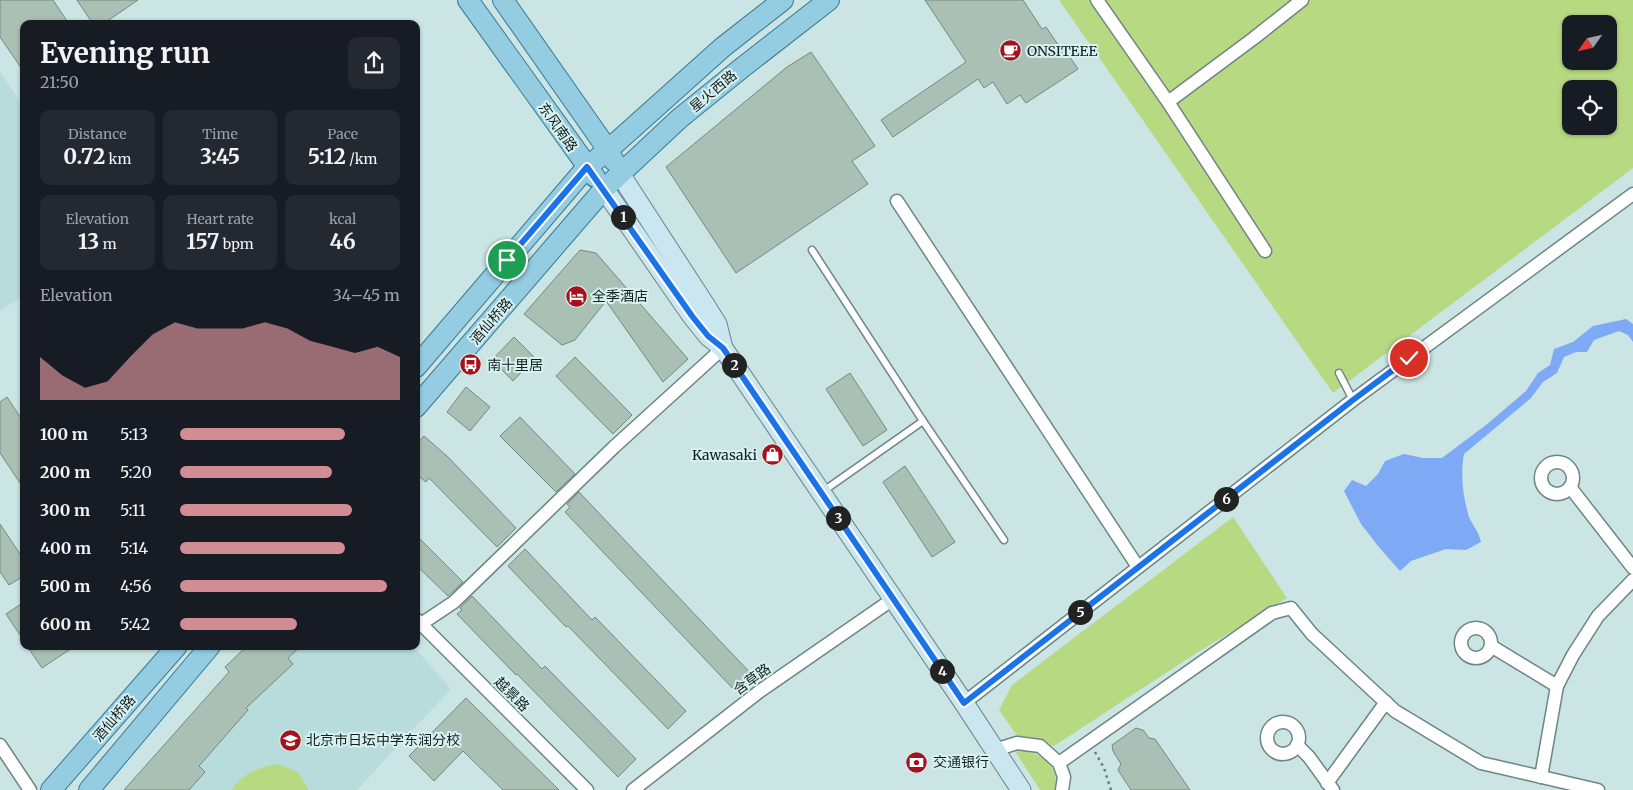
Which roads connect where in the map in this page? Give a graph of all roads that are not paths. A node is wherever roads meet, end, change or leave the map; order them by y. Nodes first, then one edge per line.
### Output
1 (468, 0) edge
2 (503, 0) edge
3 (783, 0) edge
4 (829, 0) edge
5 (1097, 0) edge
6 (1302, 0) edge
7 (1168, 102) junction
8 (608, 150) junction
9 (587, 167) junction
10 (620, 174) junction
11 (604, 189) junction
12 (1633, 194) edge
13 (897, 202) dead end
14 (812, 250) dead end
15 (1265, 251) dead end
16 (723, 348) junction
17 (420, 362) edge
18 (1338, 373) dead end
19 (1353, 400) junction
20 (420, 402) edge
21 (923, 421) junction
22 (1570, 488) dead end
23 (821, 492) junction
24 (1004, 540) dead end
25 (1138, 567) junction
26 (1633, 568) edge
27 (1633, 580) edge
28 (893, 599) junction
29 (420, 620) edge
30 (420, 622) edge
31 (1491, 646) dead end
32 (174, 650) edge
33 (207, 650) edge
34 (1557, 686) junction
35 (1386, 702) junction
36 (964, 703) junction
37 (0, 745) edge
38 (1297, 745) dead end
39 (995, 750) junction
40 (1060, 763) junction
41 (1541, 777) junction
42 (1330, 787) edge
43 (30, 790) edge
44 (51, 790) edge
45 (89, 790) edge
46 (588, 790) edge
47 (633, 790) edge
48 (1021, 790) edge
49 (1062, 790) edge
50 (1598, 790) edge

1 - 9 main road, 东风南路
2 - 8 main road, 东风南路
3 - 8 main road, 星火西路
4 - 10 main road, 星火西路
5 - 7 street
6 - 7 street
7 - 15 street
8 - 9 main road, 星火西路
8 - 10 main road, 东风南路
9 - 11 main road, 东风南路
9 - 17 main road, 酒仙桥路
10 - 11 main road, 星火西路
10 - 16 street, 东风南路
11 - 16 street, 东风南路
11 - 20 main road, 酒仙桥路
12 - 19 street
13 - 25 street
14 - 21 lane
16 - 23 street, 东风南路
16 - 29 street
18 - 19 lane
19 - 25 street
21 - 23 lane
21 - 24 lane
22 - 26 street
23 - 28 street, 东风南路
25 - 36 street
27 - 34 street
28 - 36 street, 东风南路
28 - 47 street, 含草路
30 - 46 street, 越景路
31 - 34 street
32 - 44 main road, 酒仙桥路
33 - 45 main road, 酒仙桥路
34 - 41 street
35 - 40 street
35 - 41 street
35 - 42 street
36 - 39 street, 东风南路
37 - 43 street
38 - 42 street
39 - 40 street
39 - 48 street, 东风南路
40 - 49 street
41 - 50 street

